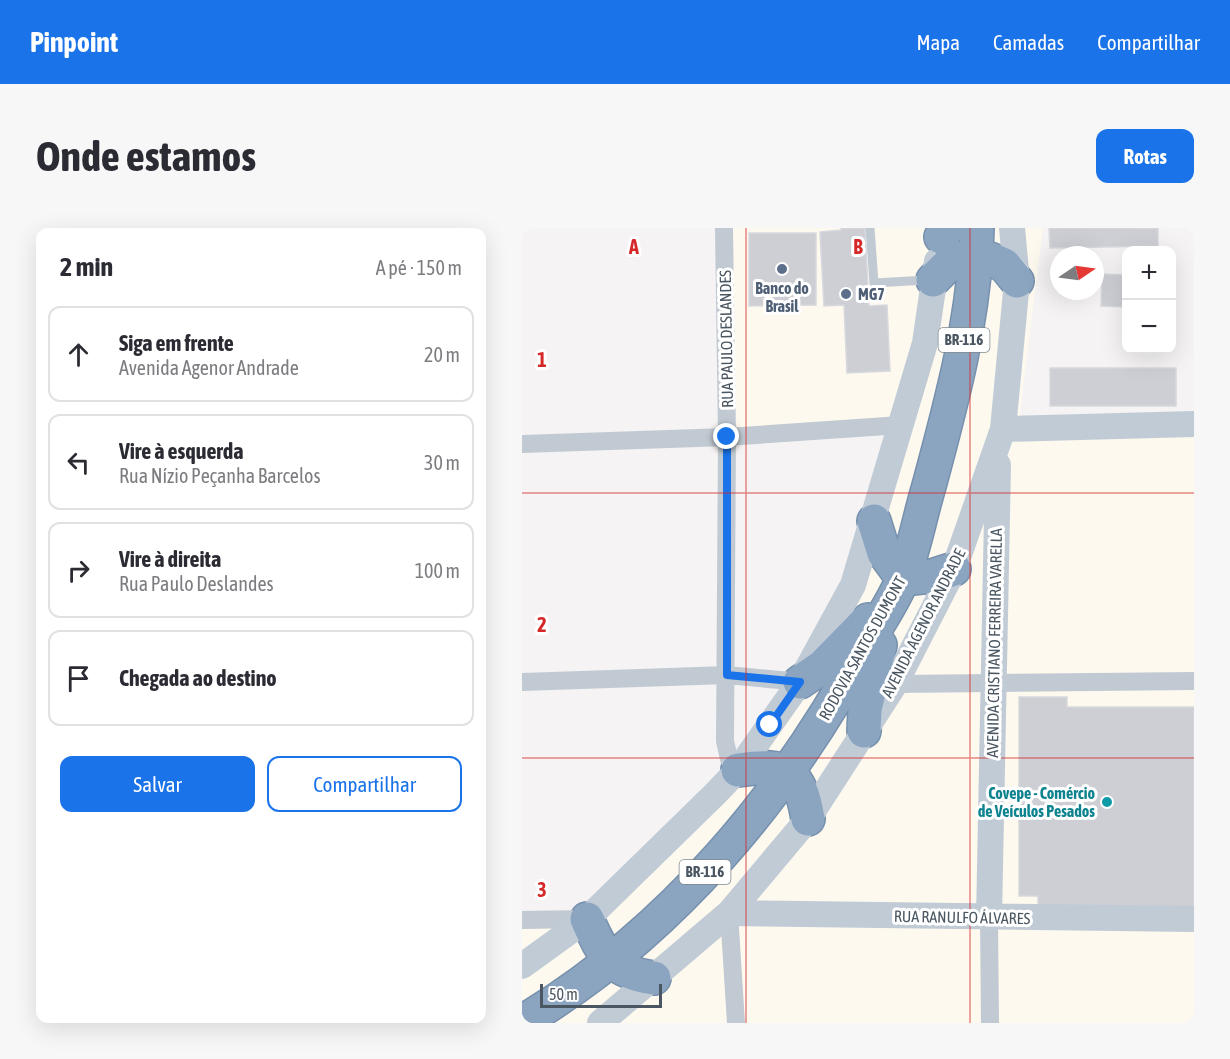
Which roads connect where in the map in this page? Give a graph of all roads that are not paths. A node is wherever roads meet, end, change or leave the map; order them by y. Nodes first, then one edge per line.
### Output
1 (724, 228) edge
2 (870, 228) edge
3 (1012, 228) edge
4 (943, 231) edge
5 (977, 241) edge
6 (933, 280) junction
7 (1017, 281) junction
8 (1194, 424) edge
9 (901, 425) junction
10 (727, 437) junction
11 (1001, 437) junction
12 (522, 444) edge
13 (874, 521) junction
14 (954, 569) junction
15 (903, 579) junction
16 (884, 613) junction
17 (727, 675) junction
18 (1194, 681) edge
19 (522, 682) edge
20 (800, 682) junction
21 (895, 684) junction
22 (993, 684) junction
23 (864, 731) junction
24 (738, 770) junction
25 (787, 771) junction
26 (808, 819) junction
27 (729, 913) junction
28 (989, 918) junction
29 (587, 919) junction
30 (1194, 919) edge
31 (522, 920) edge
32 (610, 960) junction
33 (522, 966) edge
34 (654, 978) junction
35 (522, 1022) edge
36 (600, 1023) edge
37 (736, 1023) edge
38 (990, 1023) edge

1 - 10 street, RUA PAULO DESLANDES
2 - 6 lane
3 - 7 main road, AVENIDA AGENOR ANDRADE
4 - 6 main road
5 - 6 highway
5 - 7 highway
5 - 15 highway, RODOVIA SANTOS DUMONT / BR-116
6 - 9 main road
7 - 11 main road, AVENIDA AGENOR ANDRADE
8 - 11 main road
9 - 10 street
9 - 13 main road
10 - 12 street
10 - 17 street, RUA PAULO DESLANDES
11 - 14 main road, AVENIDA AGENOR ANDRADE
11 - 22 main road, AVENIDA CRISTIANO FERREIRA VARELLA
13 - 15 highway
13 - 20 main road
14 - 15 highway
14 - 21 main road, AVENIDA AGENOR ANDRADE
15 - 16 highway, RODOVIA SANTOS DUMONT / BR-116
16 - 20 highway
16 - 23 highway
16 - 25 highway, RODOVIA SANTOS DUMONT / BR-116
17 - 19 street
17 - 20 street
17 - 24 street, RUA PAULO DESLANDES
18 - 22 street
20 - 24 main road
21 - 22 street
21 - 23 main road, AVENIDA AGENOR ANDRADE
22 - 28 main road, AVENIDA CRISTIANO FERREIRA VARELLA
23 - 26 main road, AVENIDA AGENOR ANDRADE
24 - 25 highway
24 - 29 main road
25 - 26 highway
25 - 32 highway, RODOVIA SANTOS DUMONT / BR-116
26 - 27 main road, AVENIDA AGENOR ANDRADE
27 - 28 main road, RUA RANULFO ÁLVARES
27 - 34 main road, AVENIDA AGENOR ANDRADE
27 - 37 street
28 - 30 main road, RUA RANULFO ÁLVARES
28 - 38 street, AVENIDA CRISTIANO FERREIRA VARELLA
29 - 31 street
29 - 32 highway
29 - 33 main road
32 - 34 highway
32 - 35 highway, RODOVIA SANTOS DUMONT / BR-116
34 - 36 main road, AVENIDA AGENOR ANDRADE

